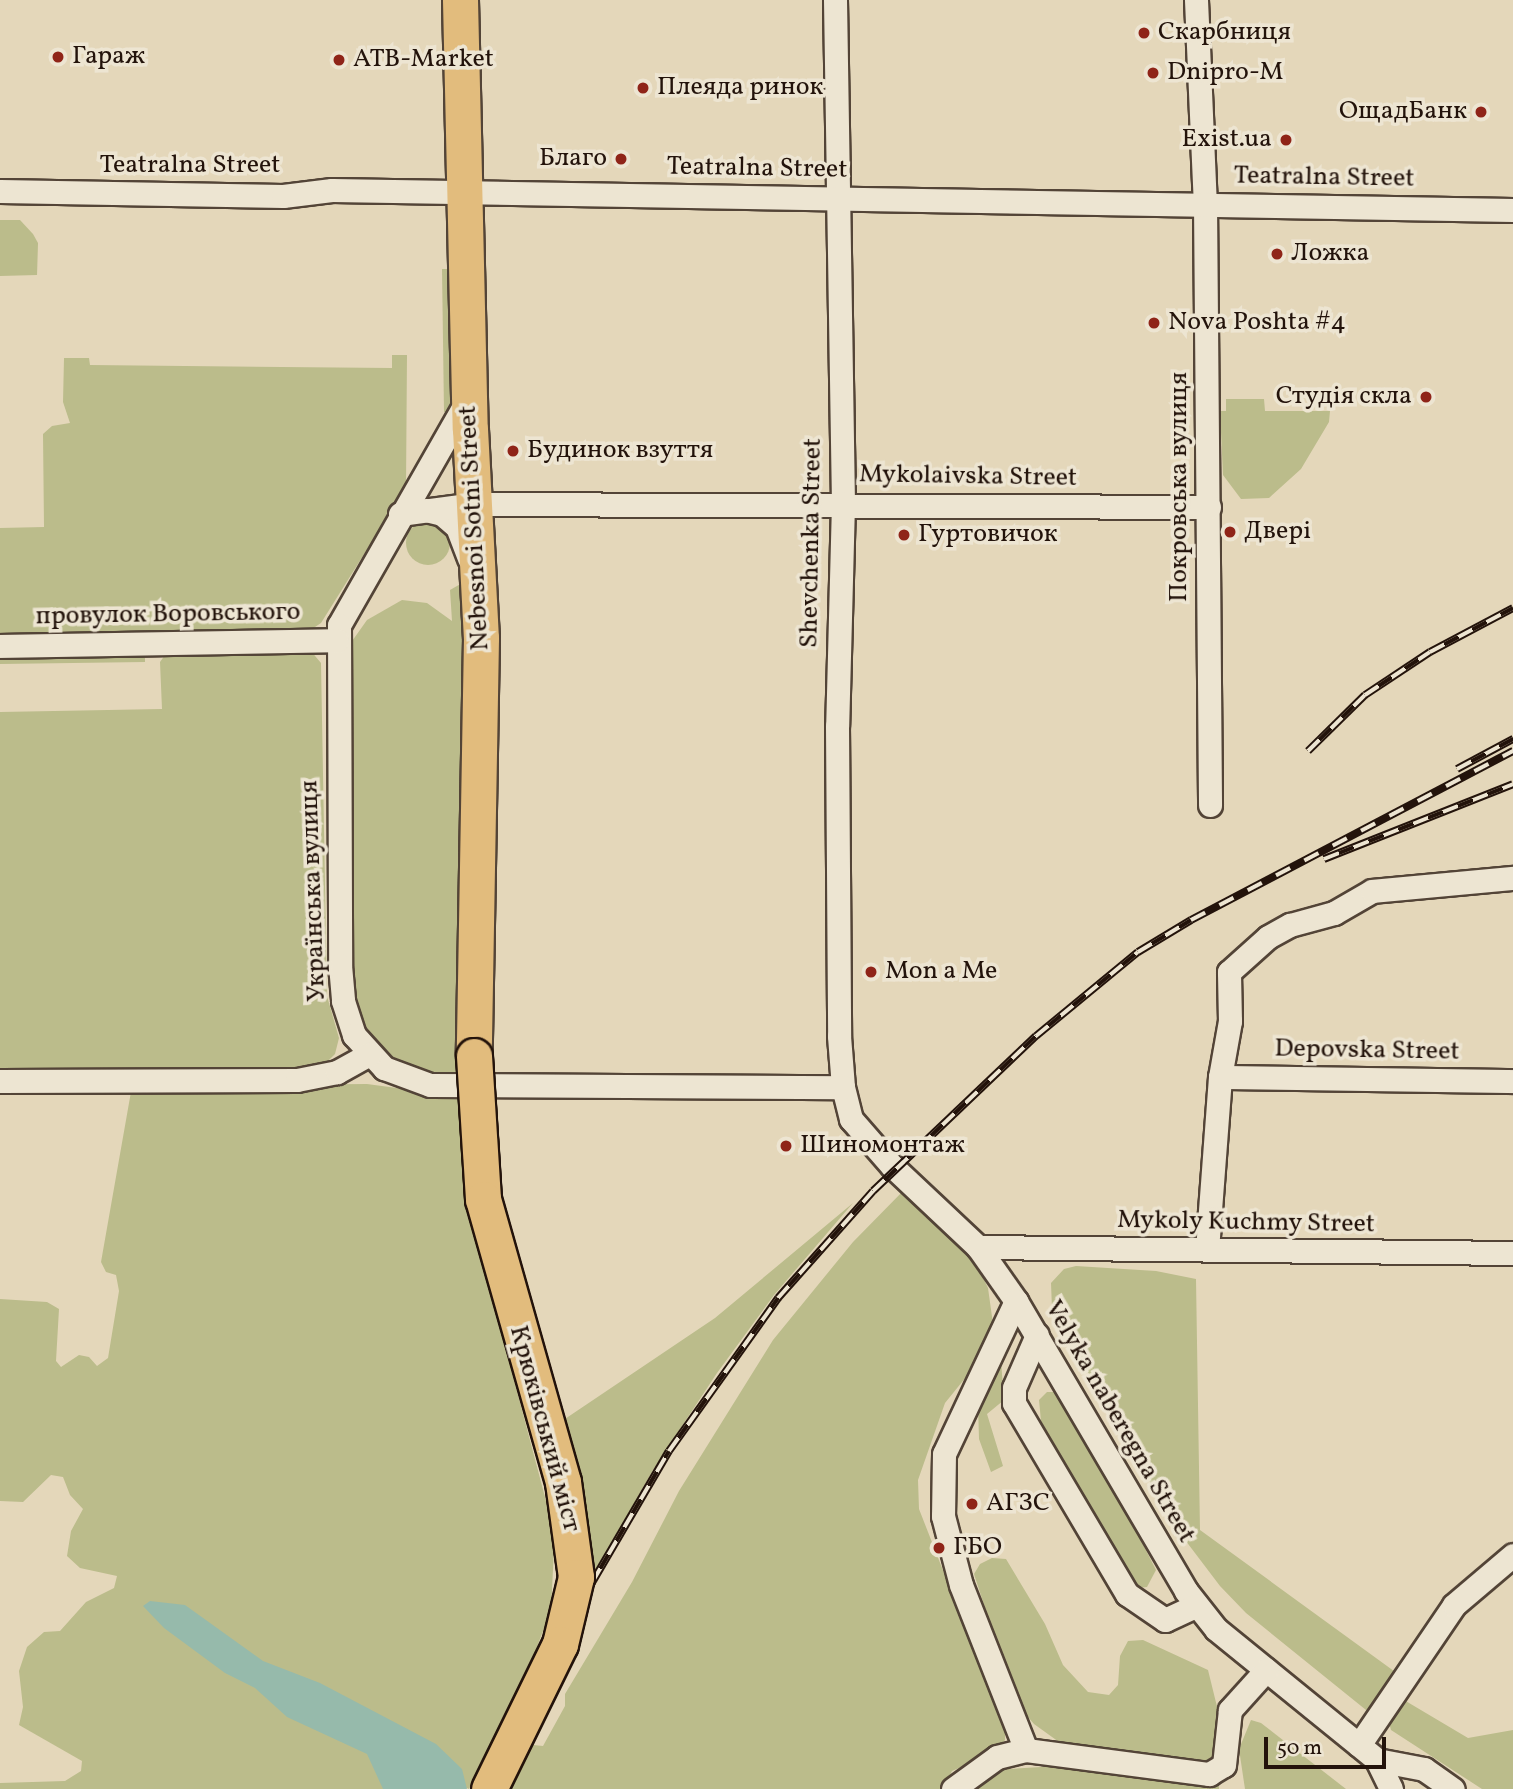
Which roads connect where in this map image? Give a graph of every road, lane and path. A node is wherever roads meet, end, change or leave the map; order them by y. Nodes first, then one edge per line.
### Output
1 (460, 0) edge
2 (835, 0) edge
3 (1196, 0) edge
4 (0, 191) edge
5 (465, 193) junction
6 (837, 199) junction
7 (1205, 203) junction
8 (1513, 210) edge
9 (469, 397) junction
10 (843, 503) junction
11 (475, 504) junction
12 (1209, 507) junction
13 (426, 510) junction
14 (400, 514) junction
15 (479, 584) junction
16 (337, 640) junction
17 (0, 646) edge
18 (1210, 805) dead end
19 (1513, 878) edge
20 (369, 1054) junction
21 (474, 1056) joint
22 (1220, 1077) junction
23 (0, 1081) edge
24 (1513, 1082) edge
25 (843, 1087) junction
26 (978, 1247) junction
27 (1207, 1250) junction
28 (1513, 1253) edge
29 (1016, 1301) junction
30 (1037, 1335) junction
31 (1513, 1555) edge
32 (1197, 1605) junction
33 (1266, 1670) junction
34 (1359, 1745) junction
35 (1026, 1750) junction
36 (1377, 1760) junction
37 (1224, 1765) junction
38 (489, 1789) edge
39 (953, 1789) edge
40 (1226, 1789) edge
41 (1391, 1789) edge
42 (1453, 1789) edge

1 - 5 highway, Nebesnoi Sotni Street
2 - 6 street, Shevchenka Street
3 - 7 street, Покровська вулиця
4 - 5 street, Teatralna Street
5 - 6 street, Teatralna Street
5 - 9 highway, Nebesnoi Sotni Street
6 - 7 street, Teatralna Street
6 - 10 street, Shevchenka Street
7 - 8 street, Teatralna Street
7 - 12 street, Покровська вулиця
9 - 11 highway, Nebesnoi Sotni Street
9 - 14 street, Українська вулиця
10 - 11 street, Mykolaivska Street
10 - 12 street, Mykolaivska Street
10 - 25 street, Shevchenka Street
11 - 13 street, Mykolaivska Street
11 - 15 highway, Nebesnoi Sotni Street
12 - 18 street, Покровська вулиця
13 - 14 street, Mykolaivska Street
13 - 15 street
14 - 16 street, Українська вулиця
15 - 21 highway, Nebesnoi Sotni Street
16 - 17 street, провулок Воровського
16 - 20 street, Українська вулиця
19 - 22 street
20 - 23 street
20 - 25 street, Українська вулиця
21 - 38 highway, Крюківський міст, bridge
22 - 24 street, Depovska Street
22 - 27 street
25 - 26 street, Velyka naberegna Street
26 - 27 street, Mykoly Kuchmy Street
26 - 29 street, Velyka naberegna Street
27 - 28 street, Mykoly Kuchmy Street
29 - 30 street, Velyka naberegna Street
29 - 35 street
30 - 32 street, Velyka naberegna Street
30 - 32 street
31 - 34 street
32 - 33 street, Velyka naberegna Street
33 - 34 street, Velyka naberegna Street
33 - 37 street
34 - 36 street, Velyka naberegna Street
35 - 37 street
35 - 39 street
36 - 41 street, Velyka naberegna Street
36 - 42 street, Velyka naberegna Street
37 - 40 street

